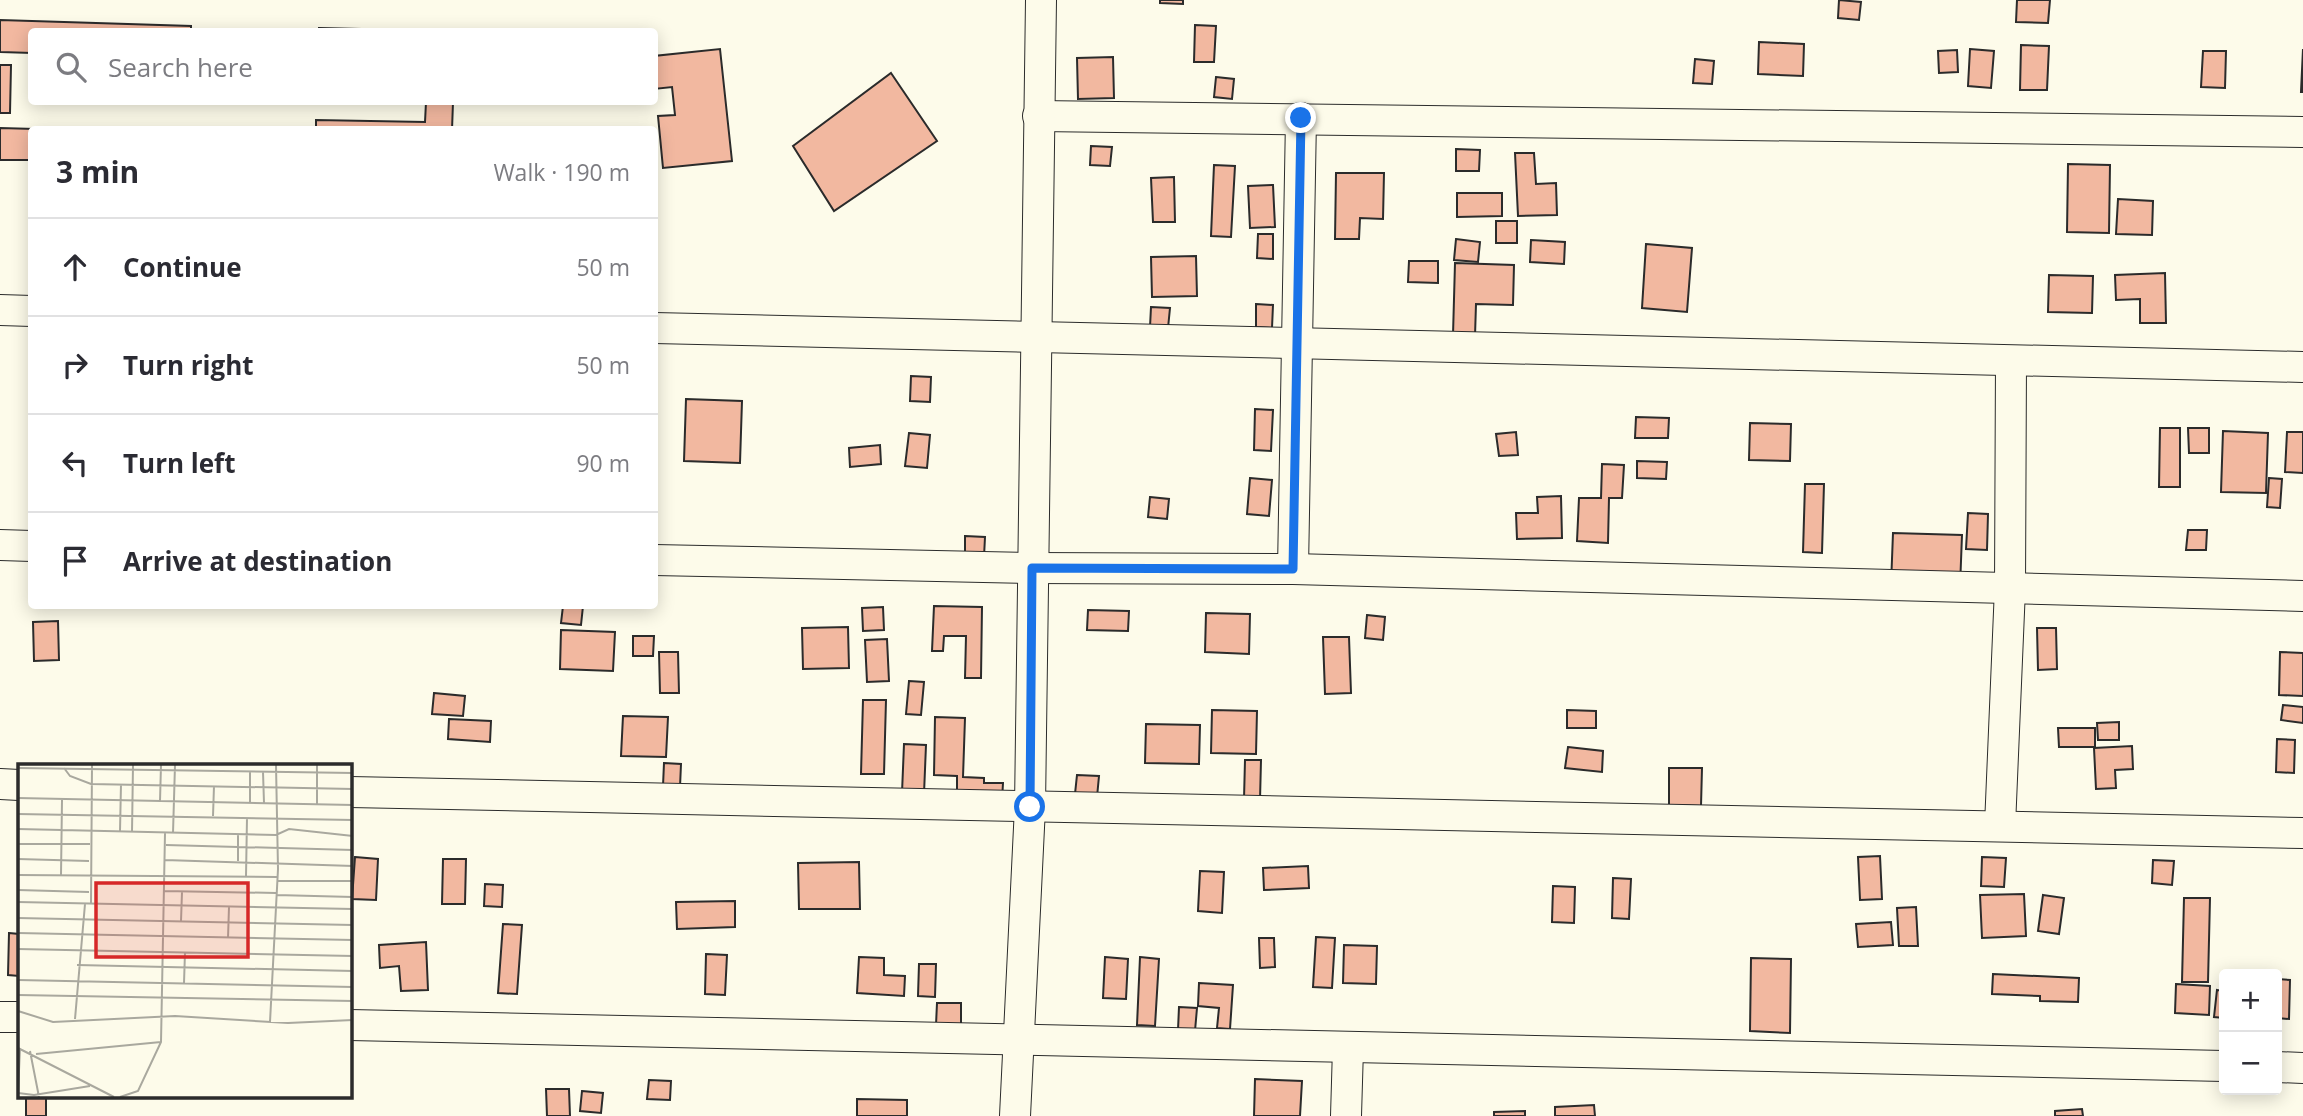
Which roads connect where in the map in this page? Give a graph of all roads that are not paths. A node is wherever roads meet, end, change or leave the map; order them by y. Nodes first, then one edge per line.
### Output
1 (1041, 0) edge
2 (1038, 117) junction
3 (1301, 118) junction
4 (2303, 132) edge
5 (0, 310) edge
6 (28, 311) edge
7 (658, 328) edge
8 (1037, 338) junction
9 (1297, 345) junction
10 (2011, 362) junction
11 (2303, 368) edge
12 (0, 545) edge
13 (28, 546) edge
14 (658, 560) edge
15 (1032, 568) junction
16 (1293, 569) junction
17 (2010, 588) junction
18 (2303, 596) edge
19 (0, 784) edge
20 (18, 785) edge
21 (352, 792) edge
22 (1030, 807) junction
23 (2000, 826) junction
24 (2303, 833) edge
25 (0, 1017) edge
26 (18, 1017) edge
27 (352, 1025) edge
28 (1018, 1040) junction
29 (1348, 1048) junction
30 (2219, 1066) edge
31 (2282, 1067) edge
32 (2303, 1068) edge
33 (1015, 1116) edge
34 (1346, 1116) edge

1 - 2 street
2 - 3 street
2 - 8 street
3 - 4 street
3 - 9 street
5 - 6 street
7 - 8 street
8 - 9 street
8 - 15 street
9 - 10 street
9 - 16 street
10 - 11 street
10 - 17 street
12 - 13 street
14 - 15 street
15 - 16 street
15 - 22 street
16 - 17 street
17 - 18 street
17 - 23 street
19 - 20 street
21 - 22 street
22 - 23 street
22 - 28 street
23 - 24 street
25 - 26 street
27 - 28 street
28 - 29 street
28 - 33 street
29 - 30 street
29 - 34 street
31 - 32 street

